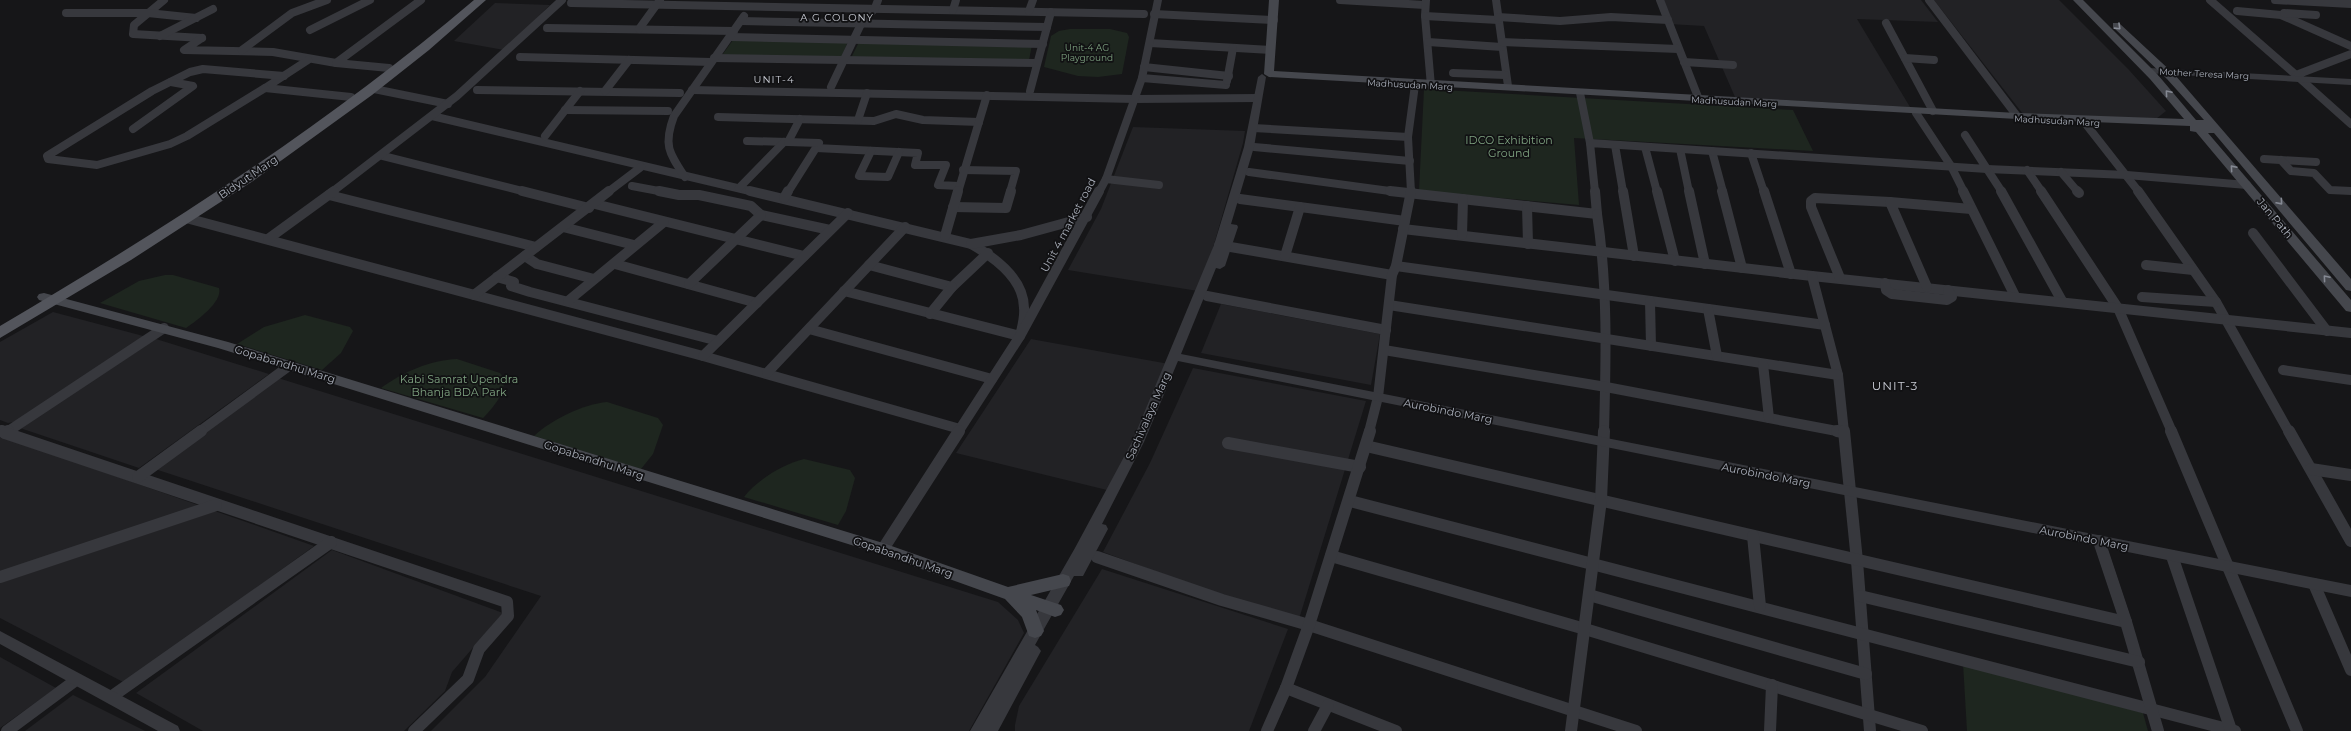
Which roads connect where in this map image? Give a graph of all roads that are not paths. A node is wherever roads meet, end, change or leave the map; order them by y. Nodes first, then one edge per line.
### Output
1 (164, 0) edge
2 (327, 0) edge
3 (370, 0) edge
4 (421, 0) edge
5 (471, 0) edge
6 (481, 0) edge
7 (562, 0) edge
8 (878, 0) edge
9 (956, 0) edge
10 (1033, 0) edge
11 (1158, 0) edge
12 (1268, 0) edge
13 (1274, 0) edge
14 (1340, 0) edge
15 (1496, 0) edge
16 (1660, 0) edge
17 (1929, 0) edge
18 (2078, 0) edge
19 (2090, 0) edge
20 (2210, 0) edge
21 (2275, 0) edge
22 (659, 2) edge
23 (571, 3) dead end
24 (752, 3) edge
25 (1426, 3) edge
26 (2351, 4) edge
27 (875, 8) junction
28 (213, 9) dead end
29 (953, 10) junction
30 (1029, 11) junction
31 (2237, 11) dead end
32 (1051, 12) junction
33 (66, 13) dead end
34 (148, 13) junction
35 (2272, 13) junction
36 (1144, 14) dead end
37 (1154, 14) junction
38 (2316, 15) dead end
39 (1425, 16) junction
40 (196, 18) junction
41 (1498, 18) junction
42 (1271, 20) junction
43 (1668, 20) junction
44 (741, 21) junction
45 (1886, 23) dead end
46 (861, 24) junction
47 (1047, 27) junction
48 (547, 28) dead end
49 (639, 29) junction
50 (310, 30) dead end
51 (733, 34) junction
52 (158, 36) junction
53 (853, 40) junction
54 (1428, 42) junction
55 (1150, 43) junction
56 (1043, 44) junction
57 (1502, 45) junction
58 (2351, 46) edge
59 (1233, 48) junction
60 (1678, 49) junction
61 (242, 50) junction
62 (1268, 50) junction
63 (2351, 54) edge
64 (520, 57) dead end
65 (1905, 58) junction
66 (308, 60) junction
67 (629, 60) junction
68 (713, 60) junction
69 (844, 60) junction
70 (1934, 60) dead end
71 (1684, 62) junction
72 (336, 63) junction
73 (1036, 63) junction
74 (1733, 65) dead end
75 (1144, 67) junction
76 (389, 68) junction
77 (1453, 74) dead end
78 (2152, 74) junction
79 (2168, 74) junction
80 (284, 76) junction
81 (1229, 76) junction
82 (1266, 76) junction
83 (2299, 77) junction
84 (1142, 78) junction
85 (1507, 81) junction
86 (170, 82) junction
87 (2351, 82) edge
88 (1226, 85) junction
89 (1415, 85) junction
90 (1431, 85) junction
91 (831, 87) dead end
92 (265, 88) junction
93 (374, 89) junction
94 (477, 90) dead end
95 (580, 90) junction
96 (692, 90) junction
97 (1030, 90) dead end
98 (605, 91) junction
99 (680, 93) dead end
100 (867, 93) junction
101 (1580, 93) junction
102 (987, 95) junction
103 (351, 97) junction
104 (1698, 97) junction
105 (1224, 98) junction
106 (1258, 98) junction
107 (1135, 99) junction
108 (448, 104) junction
109 (565, 110) junction
110 (668, 111) dead end
111 (1933, 111) junction
112 (1916, 113) junction
113 (432, 116) junction
114 (2017, 116) junction
115 (718, 117) dead end
116 (800, 119) junction
117 (858, 120) junction
118 (979, 122) junction
119 (2086, 123) junction
120 (2351, 124) edge
121 (2196, 126) junction
122 (2215, 127) junction
123 (1256, 128) junction
124 (133, 129) dead end
125 (1965, 135) dead end
126 (545, 136) dead end
127 (1408, 137) junction
128 (747, 141) dead end
129 (786, 142) junction
130 (1590, 143) junction
131 (1615, 145) junction
132 (1254, 147) junction
133 (1645, 147) junction
134 (816, 148) junction
135 (1680, 149) junction
136 (871, 151) junction
137 (1712, 151) junction
138 (899, 152) junction
139 (1751, 153) junction
140 (383, 156) junction
141 (2264, 159) dead end
142 (2281, 160) junction
143 (1410, 161) junction
144 (2316, 162) dead end
145 (259, 166) junction
146 (1951, 166) junction
147 (641, 167) junction
148 (1987, 169) junction
149 (963, 170) junction
150 (2027, 170) junction
151 (1249, 172) junction
152 (2061, 172) junction
153 (2127, 176) junction
154 (685, 177) junction
155 (1106, 179) junction
156 (2247, 184) junction
157 (632, 186) dead end
158 (959, 186) junction
159 (1159, 186) dead end
160 (739, 188) junction
161 (2351, 191) edge
162 (1411, 194) junction
163 (2079, 194) dead end
164 (329, 195) junction
165 (784, 198) junction
166 (1240, 199) junction
167 (1463, 199) junction
168 (1890, 202) junction
169 (592, 206) junction
170 (1527, 206) junction
171 (953, 207) junction
172 (1300, 207) junction
173 (1971, 209) junction
174 (848, 213) junction
175 (1597, 214) junction
176 (761, 215) junction
177 (1087, 217) junction
178 (186, 218) junction
179 (664, 222) junction
180 (1404, 225) junction
181 (563, 227) junction
182 (905, 227) junction
183 (830, 230) junction
184 (2253, 233) dead end
185 (1462, 235) junction
186 (945, 236) junction
187 (738, 238) junction
188 (268, 239) junction
189 (971, 244) junction
190 (1528, 244) junction
191 (634, 245) junction
192 (1223, 246) junction
193 (536, 248) junction
194 (1603, 253) junction
195 (988, 254) junction
196 (525, 256) junction
197 (804, 256) junction
198 (1285, 256) junction
199 (1634, 256) junction
200 (1675, 261) junction
201 (615, 264) junction
202 (1705, 264) junction
203 (869, 265) junction
204 (2146, 265) dead end
205 (1396, 266) junction
206 (1742, 268) junction
207 (2193, 270) junction
208 (1791, 274) junction
209 (1392, 275) junction
210 (1812, 276) junction
211 (497, 277) junction
212 (1840, 278) junction
213 (594, 279) junction
214 (1885, 283) junction
215 (689, 284) junction
216 (952, 287) junction
217 (1927, 287) junction
218 (2351, 287) edge
219 (1948, 290) junction
220 (844, 291) junction
221 (474, 295) junction
222 (1605, 295) junction
223 (56, 296) junction
224 (1207, 296) junction
225 (2015, 296) junction
226 (2142, 297) dead end
227 (568, 301) junction
228 (1650, 301) junction
229 (2062, 301) junction
230 (2216, 302) junction
231 (757, 303) junction
232 (1389, 305) junction
233 (2118, 308) junction
234 (2351, 308) edge
235 (1708, 309) junction
236 (930, 314) junction
237 (2227, 319) junction
238 (0, 322) edge
239 (1824, 325) junction
240 (164, 328) junction
241 (809, 329) junction
242 (1386, 330) junction
243 (2327, 331) junction
244 (0, 333) edge
245 (2351, 333) edge
246 (1020, 336) junction
247 (1607, 339) junction
248 (718, 341) junction
249 (1652, 346) junction
250 (1384, 350) junction
251 (703, 356) junction
252 (1716, 356) junction
253 (1181, 358) junction
254 (1763, 364) junction
255 (289, 366) junction
256 (2283, 370) dead end
257 (768, 373) junction
258 (1838, 375) junction
259 (992, 379) junction
260 (2351, 380) edge
261 (1606, 387) junction
262 (1378, 397) junction
263 (1769, 418) junction
264 (960, 429) junction
265 (3, 432) edge
266 (1844, 432) junction
267 (1603, 442) junction
268 (1228, 443) dead end
269 (1366, 446) junction
270 (1360, 467) junction
271 (2311, 469) junction
272 (2351, 475) edge
273 (138, 477) junction
274 (1851, 491) junction
275 (1350, 500) junction
276 (1601, 500) junction
277 (216, 505) junction
278 (1753, 536) junction
279 (2099, 541) junction
280 (2351, 541) edge
281 (331, 542) junction
282 (883, 549) junction
283 (1331, 556) junction
284 (2172, 556) junction
285 (1097, 557) dead end
286 (1857, 560) junction
287 (1592, 562) junction
288 (2230, 567) junction
289 (0, 577) edge
290 (1063, 581) junction
291 (2314, 584) junction
292 (2351, 591) edge
293 (1007, 593) junction
294 (1589, 595) junction
295 (1860, 596) junction
296 (1760, 606) junction
297 (1051, 609) junction
298 (2126, 622) junction
299 (1310, 625) junction
300 (1585, 629) junction
301 (1035, 631) junction
302 (1864, 633) junction
303 (0, 637) edge
304 (2139, 662) junction
305 (2351, 670) edge
306 (1866, 674) junction
307 (76, 680) junction
308 (1772, 685) junction
309 (1286, 688) junction
310 (111, 697) junction
311 (1328, 705) junction
312 (1574, 711) junction
313 (2154, 711) junction
314 (1869, 715) junction
315 (2233, 730) edge
316 (7, 731) edge
317 (172, 731) edge
318 (414, 731) edge
319 (978, 731) edge
320 (990, 731) edge
321 (1267, 731) edge
322 (1314, 731) edge
323 (1396, 731) edge
324 (1571, 731) edge
325 (1636, 731) edge
326 (1770, 731) edge
327 (1870, 731) edge
328 (1922, 731) edge
329 (2158, 731) edge
330 (2297, 731) edge

1 - 34 street
2 - 61 street
3 - 50 street
4 - 72 street
5 - 76 main road, Bidyut Marg
6 - 93 main road, Bidyut Marg
7 - 108 street
8 - 27 street
9 - 29 street
10 - 30 street
11 - 37 street, Unit 4 market road
12 - 42 main road, Sachivalaya Marg
13 - 42 main road, Sachivalaya Marg
14 - 25 street
15 - 41 street
16 - 43 street
17 - 114 street
18 - 78 main road, Jan Path
19 -> 79 main road, Jan Path
20 - 83 street
21 - 26 street
22 - 23 street
22 - 24 street
22 - 49 street
24 - 27 street
24 - 44 street
25 - 39 street
27 - 29 street
27 - 46 street
28 - 40 street
29 - 30 street
30 - 32 street
31 - 35 street
32 - 36 street
32 - 47 street
33 - 34 street
34 - 40 street
34 - 52 street
35 - 38 street
35 - 58 street
37 - 42 street
37 - 55 street, Unit 4 market road
39 - 41 street
39 - 54 street
40 - 52 street
41 - 43 street
41 - 57 street
42 - 62 main road, Sachivalaya Marg
43 - 60 street
44 - 46 street
44 - 51 street
45 - 65 street
46 - 47 street
46 - 53 street
47 - 56 street
48 - 49 street
49 - 51 street
51 - 53 street
51 - 68 street
52 - 61 street
53 - 56 street
53 - 69 street
54 - 57 street
54 - 90 street
55 - 59 street
55 - 75 street, Unit 4 market road
56 - 73 street
57 - 60 street
57 - 85 street
59 - 62 street
59 - 81 street
60 - 71 street
61 - 66 street
62 - 82 main road, Sachivalaya Marg
63 - 83 street
64 - 67 street
65 - 70 street
65 - 111 street
66 - 72 street
66 - 80 street
67 - 68 street
67 - 98 street
68 - 69 street
68 - 96 street
69 - 73 street
69 - 91 street
71 - 74 street
71 - 104 street
72 - 76 street
73 - 97 street
75 - 81 street
75 - 84 street, Unit 4 market road
76 - 103 main road, Bidyut Marg
77 - 85 street
78 - 79 street, Mother Teresa Marg
121 -> 78 main road, Jan Path
79 - 83 street, Mother Teresa Marg
79 - 122 main road, Jan Path
80 - 86 street
80 - 92 street
81 - 88 street
82 - 89 main road, Madhusudan Marg
82 - 90 main road, Madhusudan Marg
82 - 106 street, Sachivalaya Marg
82 - 123 street, Sachivalaya Marg
83 - 87 street, Mother Teresa Marg
83 - 120 street
84 - 88 street
84 - 107 street, Unit 4 market road
85 - 90 main road, Madhusudan Marg
85 - 104 main road, Madhusudan Marg
86 - 92 street
86 - 124 street
88 - 105 street
89 - 90 main road, Madhusudan Marg
89 - 127 street
90 - 101 main road, Madhusudan Marg
92 - 103 street
93 - 108 street
93 - 145 main road, Bidyut Marg
94 - 95 street
95 - 98 street
95 - 109 street
96 - 100 street
96 - 154 street
98 - 99 street
100 - 102 street
100 - 117 street
101 - 112 main road, Madhusudan Marg
101 - 130 street
102 - 107 street
102 - 118 street
103 - 145 main road, Bidyut Marg
104 - 111 main road, Madhusudan Marg
105 - 106 street
105 - 107 street
106 - 123 street, Sachivalaya Marg
107 - 155 street, Unit 4 market road
108 - 113 street
109 - 110 street
109 - 126 street
111 - 114 main road, Madhusudan Marg
112 - 119 main road, Madhusudan Marg
112 - 146 street
113 - 140 street
113 - 147 street
114 - 121 main road, Madhusudan Marg
115 - 116 street
116 - 117 street
116 - 129 street
117 - 118 street
118 - 149 street
119 - 121 main road, Madhusudan Marg
119 - 153 street
121 - 122 main road
156 -> 121 main road, Jan Path
122 -> 218 main road, Jan Path
123 - 127 street
123 - 132 street, Sachivalaya Marg
123 - 192 street, Sachivalaya Marg
125 - 148 street
127 - 143 street
128 - 129 street
129 - 134 street
129 - 160 street
130 - 131 street
130 - 175 street
131 - 133 street
131 - 199 street
132 - 143 street
132 - 151 street, Sachivalaya Marg
133 - 135 street
133 - 200 street
134 - 136 street
134 - 165 street
135 - 137 street
135 - 202 street
136 - 138 street
136 - 138 street
137 - 139 street
137 - 206 street
138 - 158 street
139 - 146 street
139 - 208 street
140 - 164 street
140 - 169 street
141 - 142 street
142 - 144 street
142 - 161 street
143 - 162 street
145 - 178 main road, Bidyut Marg
145 - 223 main road, Bidyut Marg
146 - 148 street
146 - 173 street
147 - 154 street
147 - 169 street
148 - 150 street
148 - 229 street
149 - 158 street
149 - 171 street
150 - 152 street
150 - 233 street
151 - 162 street
151 - 166 street, Sachivalaya Marg
152 - 153 street
152 - 163 street
153 - 156 street
153 - 207 street
154 - 160 street
155 - 159 street
155 - 177 street, Unit 4 market road
234 -> 156 main road, Jan Path
157 - 176 street
158 - 171 street
160 - 165 street
162 - 167 street
162 - 180 street
164 - 188 street
164 - 193 street
165 - 174 street
166 - 172 street
166 - 192 street, Sachivalaya Marg
167 - 170 street
167 - 185 street
168 - 173 street
168 - 212 street
168 - 217 street
169 - 179 street
169 - 181 street
170 - 175 street
170 - 190 street
171 - 186 street
172 - 180 street
172 - 198 street
173 - 225 street
174 - 182 street
174 - 183 street
175 - 194 street
176 - 183 street
176 - 187 street
177 - 189 street
177 - 246 street, Unit 4 market road
178 - 188 street
178 - 223 main road, Bidyut Marg
179 - 187 street
179 - 191 street
180 - 185 street
180 - 205 street
181 - 191 street
181 - 193 street
182 - 186 street
182 - 203 street
183 - 197 street
184 - 243 street
185 - 190 street
186 - 189 street
187 - 197 street
187 - 215 street
188 - 221 street
189 - 195 street
190 - 194 street
191 - 201 street
192 - 198 street
192 - 224 street, Sachivalaya Marg
192 - 290 street, Sachivalaya Marg
193 - 196 street
194 - 199 street
194 - 222 street
195 - 216 street
195 - 246 street
196 - 211 street
196 - 213 street
197 - 231 street
198 - 209 street
199 - 200 street
200 - 202 street
201 - 213 street
201 - 215 street
202 - 206 street
203 - 216 street
203 - 220 street
204 - 207 street
205 - 209 street
205 - 222 street
206 - 208 street
207 - 230 street
208 - 210 street
209 - 232 street
210 - 212 street
210 - 239 street
211 - 221 street
211 - 227 street
212 - 214 street
213 - 227 street
214 - 217 street
214 - 219 street
215 - 231 street
216 - 236 street
217 - 219 street
219 - 225 street
220 - 236 street
220 - 241 street
221 - 251 street
222 - 228 street
222 - 247 street
223 - 238 main road, Bidyut Marg
223 - 240 main road, Gopabandhu Marg
223 - 244 main road, Bidyut Marg
224 - 242 street
224 - 253 street, Sachivalaya Marg
225 - 229 street
226 - 230 street
227 - 248 street
228 - 235 street
228 - 249 street
229 - 233 street
230 - 237 street
231 - 248 street
232 - 242 street
232 - 247 street
233 - 237 street
233 - 288 street
235 - 239 street
235 - 252 street
236 - 246 street
237 - 243 street
237 - 271 street
239 - 258 street
240 - 255 main road, Gopabandhu Marg
240 - 265 street
241 - 257 street
241 - 259 street
242 - 250 street
243 - 245 street
246 - 259 street, Unit 4 market road
247 - 249 street
247 - 261 street
248 - 251 street
249 - 252 street
250 - 261 street
250 - 262 street
251 - 257 street
252 - 254 street
253 - 262 street, Aurobindo Marg
253 - 297 street, Sachivalaya Marg
254 - 258 street
254 - 263 street
255 - 273 street
255 - 282 main road, Gopabandhu Marg
256 - 260 street
257 - 264 street
258 - 266 street
259 - 264 street, Unit 4 market road
261 - 263 street
261 - 267 street
262 - 267 street, Aurobindo Marg
262 - 269 street
263 - 266 street
264 - 282 street, Unit 4 market road
265 - 273 street
266 - 274 street
267 - 274 street, Aurobindo Marg
267 - 276 street
268 - 270 street
269 - 270 street
269 - 276 street
270 - 275 street
271 - 272 street
271 - 280 street
273 - 277 street
274 - 279 street, Aurobindo Marg
274 - 286 street
275 - 283 street
275 - 287 street
276 - 278 street
276 - 287 street
277 - 281 street
277 - 289 street
278 - 286 street
278 - 296 street
279 - 284 street, Aurobindo Marg
279 - 298 street
281 - 310 street
281 - 318 street
282 - 293 main road, Gopabandhu Marg
283 - 299 street
283 - 300 street
284 - 288 street, Aurobindo Marg
284 - 315 street
285 - 299 street
286 - 295 street
286 - 298 street
287 - 294 street
287 - 296 street
288 - 291 street, Aurobindo Marg
288 - 330 street
290 - 293 main road
290 - 297 street, Sachivalaya Marg
291 - 292 street, Aurobindo Marg
291 - 305 street
293 - 297 main road, Gopabandhu Marg
293 - 301 main road
294 - 300 street
294 - 306 street
295 - 302 street
295 - 304 street
296 - 302 street
297 - 301 street, Sachivalaya Marg
297 - 320 street, Sachivalaya Marg
298 - 304 street
299 - 309 street
299 - 312 street
300 - 308 street
300 - 312 street
301 - 319 street, Sachivalaya Marg
302 - 306 street
302 - 313 street
303 - 307 street
304 - 313 street
306 - 314 street
307 - 310 street
307 - 316 street
308 - 314 street
308 - 326 street
309 - 311 street
309 - 321 street
310 - 317 street
311 - 322 street
311 - 323 street
312 - 324 street
312 - 325 street
313 - 315 street
313 - 329 street
314 - 327 street
314 - 328 street

